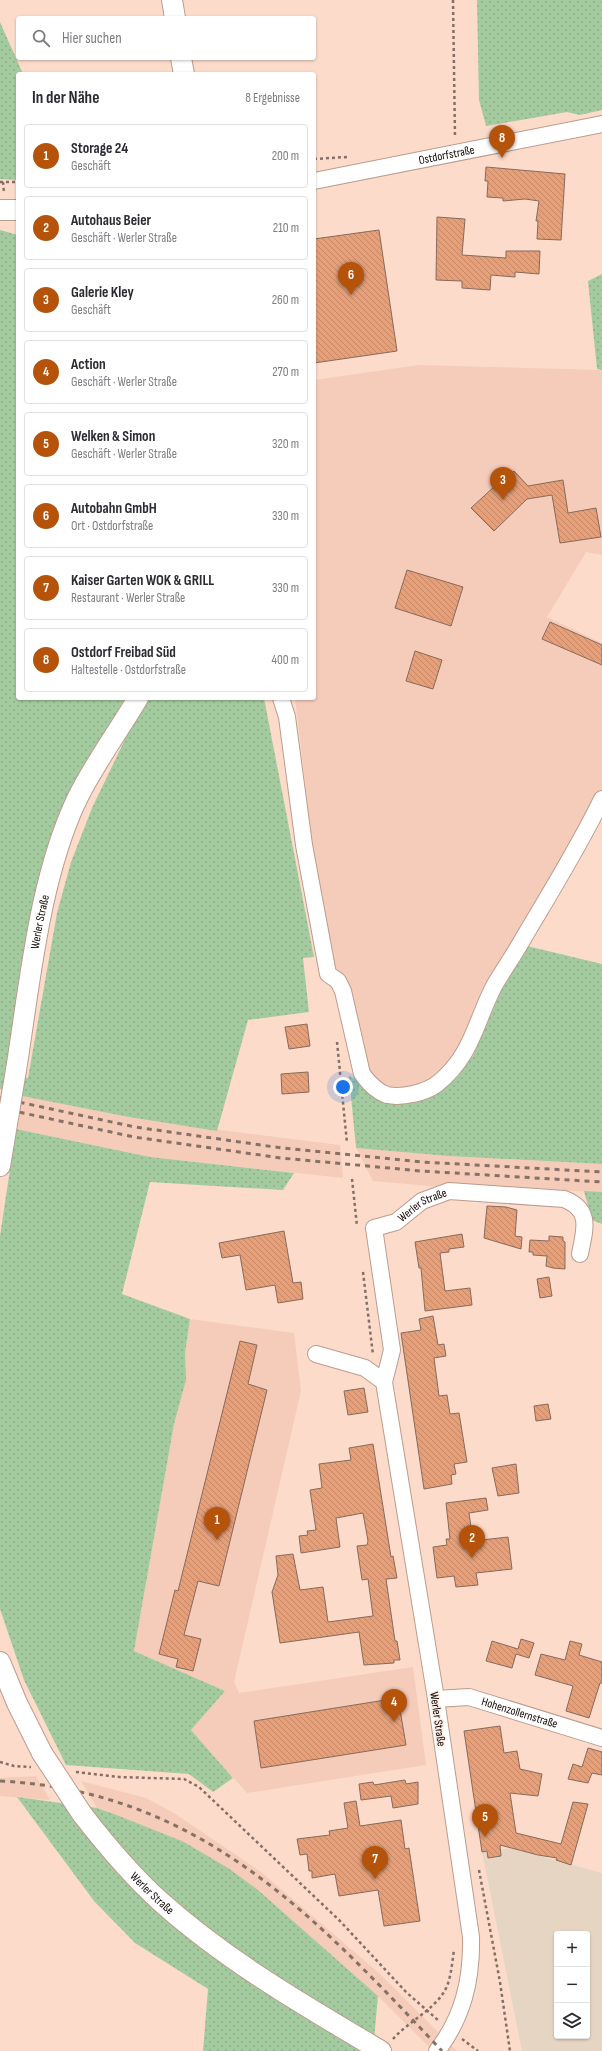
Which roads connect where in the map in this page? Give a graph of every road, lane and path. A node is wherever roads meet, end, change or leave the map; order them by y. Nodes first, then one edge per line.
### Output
1 (172, 0) edge
2 (453, 0) edge
3 (175, 16) edge
4 (181, 60) edge
5 (184, 72) edge
6 (602, 124) edge
7 (455, 140) dead end
8 (316, 181) edge
9 (0, 182) edge
10 (16, 182) edge
11 (0, 210) edge
12 (16, 210) edge
13 (137, 700) edge
14 (282, 700) edge
15 (602, 799) edge
16 (336, 1034) dead end
17 (347, 1143) dead end
18 (0, 1166) edge
19 (580, 1254) dead end
20 (316, 1354) dead end
21 (384, 1382) junction
22 (0, 1662) edge
23 (436, 1700) junction
24 (602, 1738) edge
25 (37, 1760) junction
26 (0, 1762) edge
27 (74, 1772) dead end
28 (459, 1861) junction
29 (454, 1944) dead end
30 (427, 2010) junction
31 (431, 2015) dead end
32 (452, 2031) junction
33 (385, 2046) edge
34 (437, 2051) edge
35 (478, 2051) edge
36 (510, 2051) edge

1 - 3 main road
2 - 7 path
4 - 5 main road
6 - 8 street, Ostdorfstraße
9 - 10 path
11 - 12 main road
13 - 18 main road, Werler Straße, bridge
14 - 15 street
16 - 17 path
19 - 21 street, Werler Straße
20 - 21 street
21 - 23 street, Werler Straße
22 - 25 main road, Werler Straße
23 - 24 street, Hohenzollernstraße
23 - 28 street, Werler Straße
25 - 26 path
25 - 33 main road, Werler Straße, bridge
27 - 30 path
28 - 32 street, Werler Straße
28 - 36 path
29 - 30 path
30 - 31 path
30 - 33 path
32 - 34 street, Werler Straße
32 - 35 path

